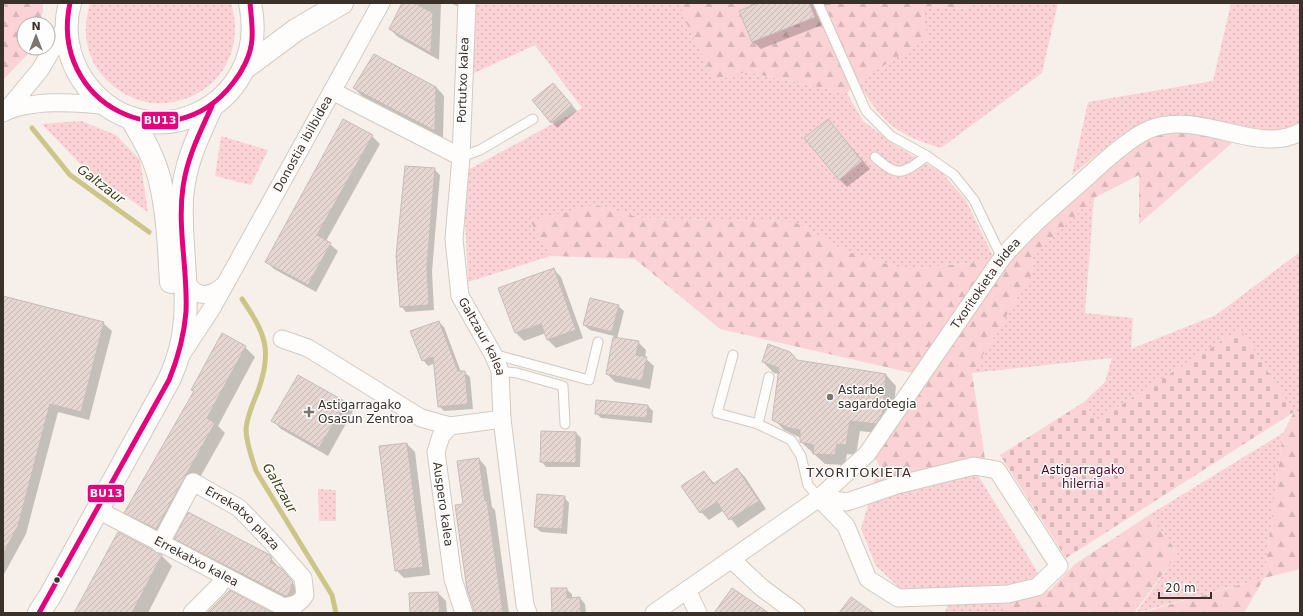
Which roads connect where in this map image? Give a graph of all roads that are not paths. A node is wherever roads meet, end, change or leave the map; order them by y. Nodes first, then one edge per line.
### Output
1 (70, 3) edge
2 (250, 3) edge
3 (342, 3) edge
4 (381, 3) edge
5 (467, 3) edge
6 (818, 3) edge
7 (66, 26) junction
8 (246, 67) junction
9 (332, 91) junction
10 (107, 106) junction
11 (212, 106) junction
12 (4, 112) edge
13 (131, 118) junction
14 (533, 119) dead end
15 (1300, 132) edge
16 (927, 156) junction
17 (461, 157) junction
18 (875, 157) dead end
19 (1002, 258) junction
20 (178, 273) junction
21 (226, 284) junction
22 (212, 308) junction
23 (186, 313) junction
24 (282, 339) dead end
25 (598, 342) dead end
26 (493, 354) junction
27 (733, 355) dead end
28 (177, 361) junction
29 (500, 371) junction
30 (769, 377) dead end
31 (162, 391) junction
32 (502, 419) junction
33 (565, 424) dead end
34 (758, 424) junction
35 (450, 426) junction
36 (819, 498) junction
37 (98, 510) junction
38 (160, 544) junction
39 (731, 559) junction
40 (224, 577) junction
41 (687, 590) junction
42 (46, 607) edge
43 (289, 610) edge
44 (192, 613) edge
45 (464, 613) edge
46 (528, 613) edge
47 (654, 613) edge
48 (698, 613) edge
49 (796, 613) edge

1 - 7 main road
2 - 8 main road
3 - 8 main road
4 - 9 street, Donostia ibilbidea
5 - 17 street, Portutxo kalea
6 - 16 lane
7 - 10 main road
7 - 12 street
8 - 11 main road
9 - 17 street
9 - 21 street, Donostia ibilbidea
10 - 12 street
10 - 13 main road
11 - 13 main road
11 - 20 main road, Donostia ibilbidea
13 - 20 main road, Donostia ibilbidea
14 - 17 lane
15 - 19 street, Txoritokieta bidea
16 - 18 lane
16 - 19 lane
17 - 26 street, Galtzaur kalea
19 - 36 street, Txoritokieta bidea
20 - 21 street, Donostia ibilbidea
20 - 23 main road, Donostia ibilbidea
20 - 31 main road, Donostia ibilbidea
21 - 22 street, Donostia ibilbidea
22 - 23 street
22 - 28 street, Donostia ibilbidea
23 - 28 main road, Donostia ibilbidea
24 - 35 street
25 - 26 lane
26 - 29 street, Galtzaur kalea
27 - 34 lane
28 - 31 main road, Donostia ibilbidea
29 - 32 street, Galtzaur kalea
29 - 33 lane
30 - 34 lane
31 - 37 main road, Donostia ibilbidea
32 - 35 street
32 - 46 street, Galtzaur kalea
34 - 36 lane
35 - 45 street, Auspero kalea
36 - 36 street
36 - 39 street, Txoritokieta bidea
37 - 38 street, Errekatxo kalea
37 - 42 main road, Donostia ibilbidea
38 - 40 street, Errekatxo kalea
38 - 43 street, Errekatxo plaza
39 - 41 street, Txoritokieta bidea
39 - 49 street
40 - 43 street, Errekatxo kalea
40 - 44 street
41 - 47 street, Txoritokieta bidea
41 - 48 street

